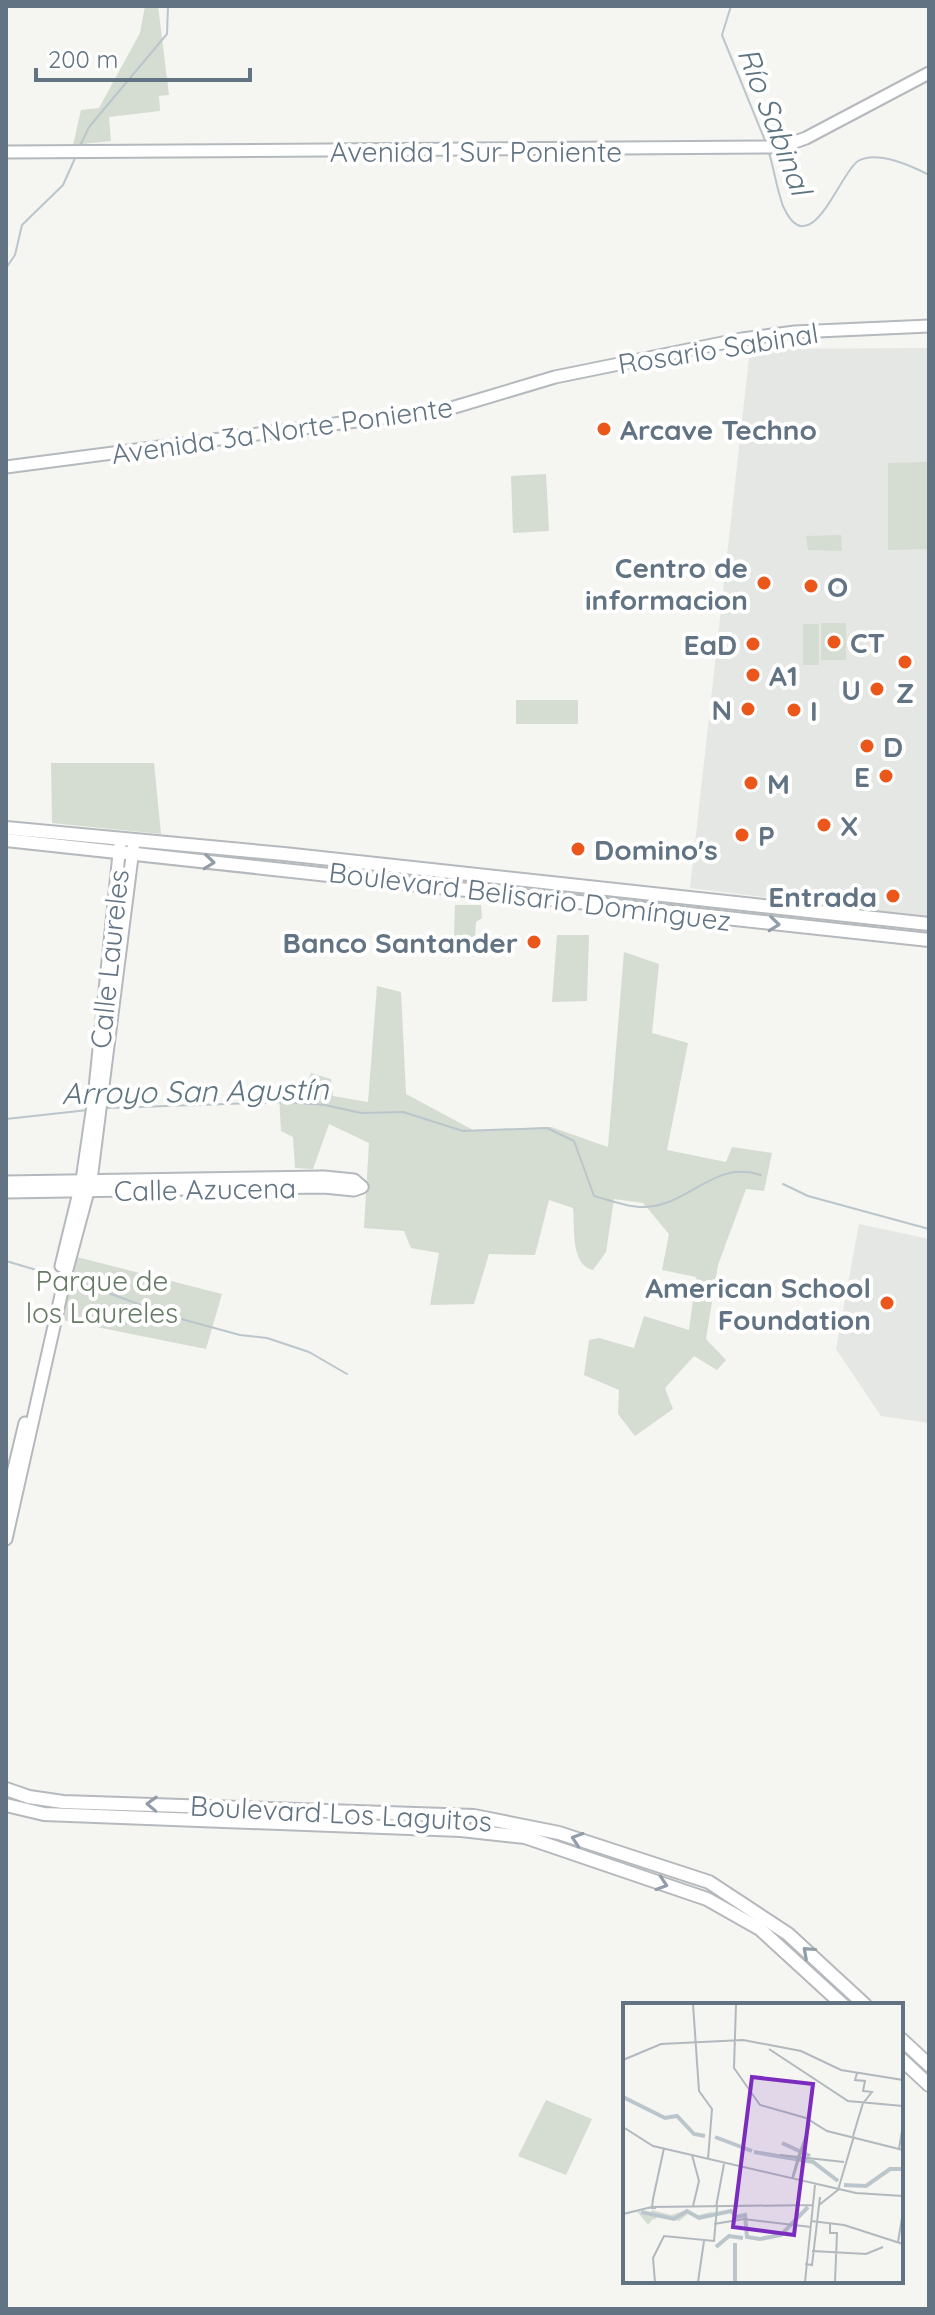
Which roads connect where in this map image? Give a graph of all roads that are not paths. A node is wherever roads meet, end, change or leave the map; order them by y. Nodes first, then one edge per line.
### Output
1 (929, 73) edge
2 (6, 152) edge
3 (929, 326) edge
4 (555, 377) joint
5 (6, 467) edge
6 (6, 828) edge
7 (6, 840) edge
8 (126, 846) junction
9 (929, 924) edge
10 (929, 940) edge
11 (6, 1182) edge
12 (85, 1186) junction
13 (6, 1192) edge
14 (58, 1292) junction
15 (6, 1502) edge
16 (6, 1539) edge
17 (6, 1789) edge
18 (6, 1805) edge
19 (841, 2003) edge
20 (863, 2003) edge
21 (903, 2041) edge
22 (903, 2061) edge
23 (929, 2065) edge
24 (929, 2085) edge

1 - 2 street, Avenida 1 Sur Poniente
3 - 4 street, Rosario Sabinal
4 - 5 street, Avenida 3a Norte Poniente
6 - 8 main road
7 - 8 main road
8 - 9 main road, Boulevard Belisario Domínguez
8 -> 10 main road, Boulevard Belisario Domínguez
8 - 12 street, Calle Laureles
11 - 12 street
12 - 12 street, Calle Azucena
12 - 13 street, Calle Azucena
12 - 14 street, Calle Laureles
14 - 15 street
14 - 16 street
20 -> 17 main road, Boulevard Los Laguitos
18 -> 19 main road, Boulevard Los Laguitos
21 - 23 main road
22 - 24 main road

